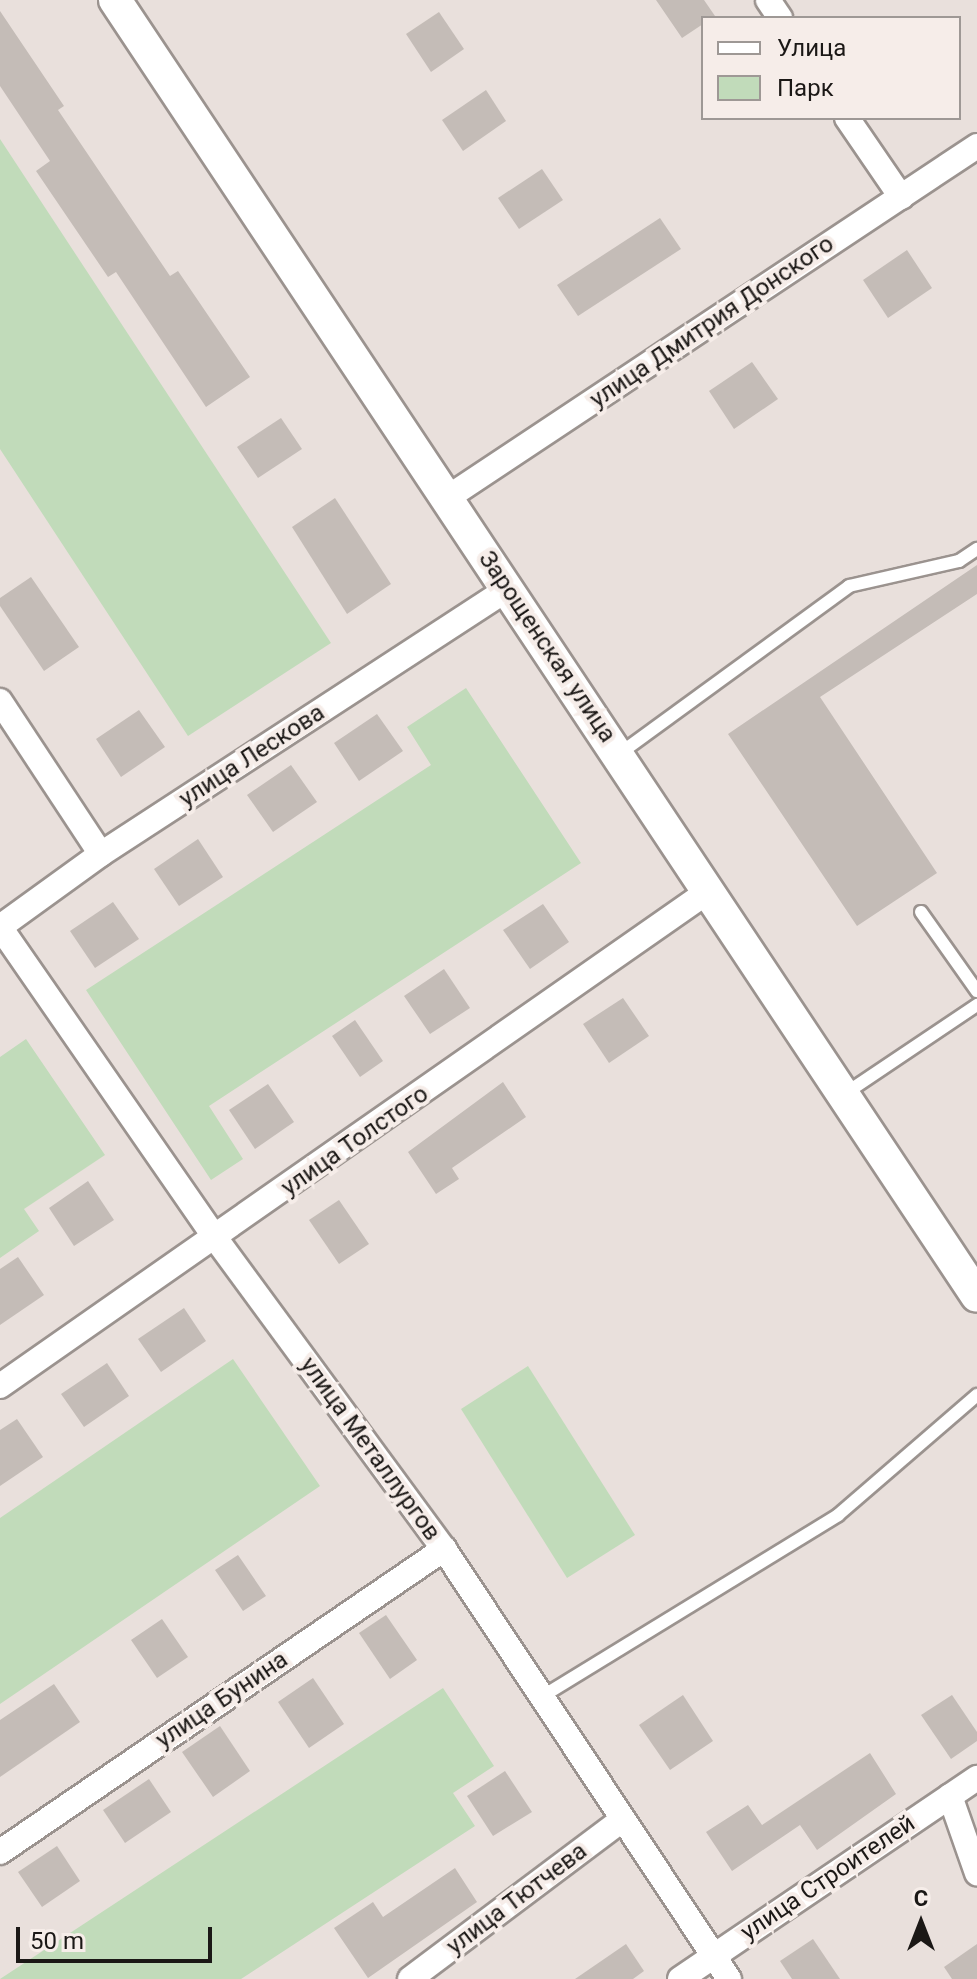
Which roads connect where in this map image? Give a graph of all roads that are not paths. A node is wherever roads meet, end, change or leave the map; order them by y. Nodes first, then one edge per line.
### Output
1 (115, 0) edge
2 (848, 120) edge
3 (977, 146) edge
4 (901, 197) junction
5 (447, 498) junction
6 (977, 549) edge
7 (507, 589) junction
8 (0, 701) edge
9 (619, 754) junction
10 (101, 854) junction
11 (707, 892) junction
12 (921, 912) dead end
13 (0, 927) edge
14 (977, 991) edge
15 (977, 1005) edge
16 (843, 1095) junction
17 (216, 1239) junction
18 (977, 1296) edge
19 (0, 1386) edge
20 (977, 1395) edge
21 (444, 1549) junction
22 (543, 1696) junction
23 (977, 1778) edge
24 (950, 1796) junction
25 (623, 1819) junction
26 (0, 1852) edge
27 (977, 1873) edge
28 (713, 1955) junction
29 (410, 1979) edge
30 (680, 1979) edge
31 (729, 1979) edge

1 - 5 street, Зарощенская улица
2 - 4 street
3 - 4 street, улица Дмитрия Донского
4 - 5 street, улица Дмитрия Донского
5 - 7 street, Зарощенская улица
6 - 9 lane
7 - 9 street, Зарощенская улица
7 - 10 street, улица Лескова
8 - 10 street
9 - 11 street, Зарощенская улица
10 - 13 street, улица Лескова
11 - 16 street, Зарощенская улица
11 - 17 street, улица Толстого
12 - 14 lane
13 - 17 street, улица Металлургов
15 - 16 lane
16 - 18 street, Зарощенская улица
17 - 19 street, улица Толстого
17 - 21 street, улица Металлургов
20 - 22 lane
21 - 22 street, улица Металлургов
21 - 26 street, улица Бунина
22 - 25 street, улица Металлургов
23 - 24 street, улица Строителей
24 - 27 street
24 - 28 street, улица Строителей
25 - 28 street, улица Металлургов
25 - 29 street, улица Тютчева
28 - 30 street, улица Строителей
28 - 31 street, улица Металлургов

